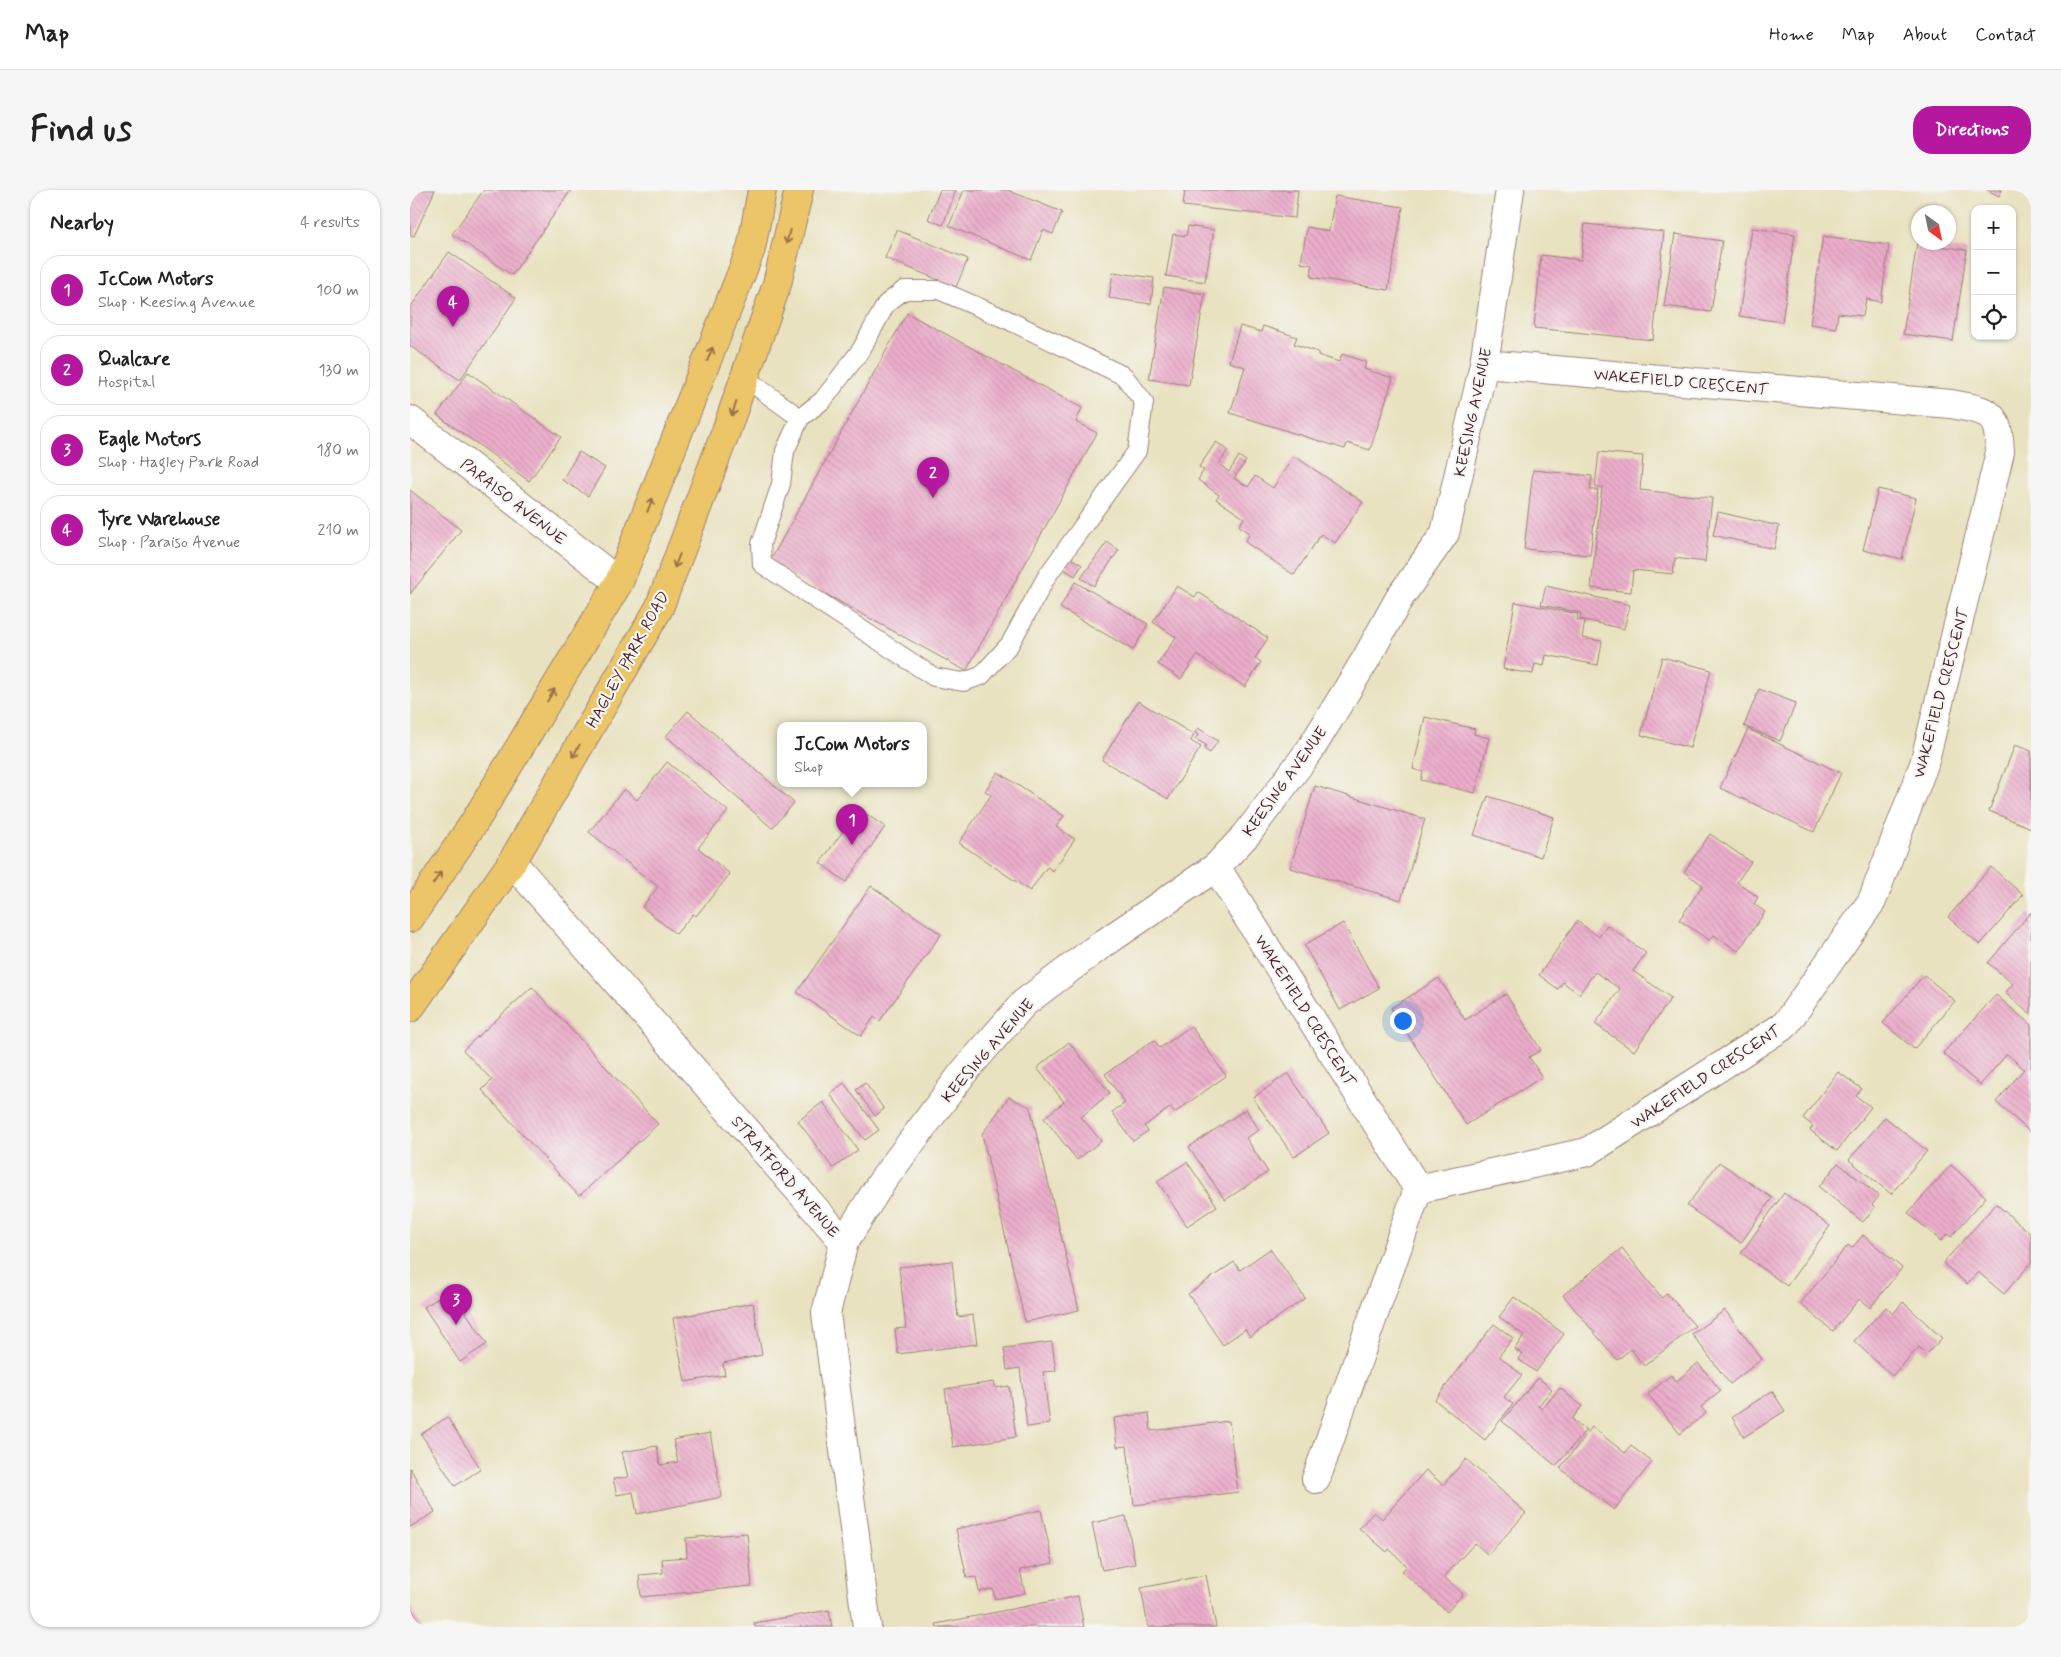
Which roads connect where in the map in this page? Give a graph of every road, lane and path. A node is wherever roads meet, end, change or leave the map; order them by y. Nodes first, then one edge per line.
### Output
1 (762, 190) edge
2 (799, 190) edge
3 (1510, 190) edge
4 (1484, 364) junction
5 (745, 378) junction
6 (800, 418) junction
7 (410, 420) edge
8 (619, 582) junction
9 (512, 862) junction
10 (1216, 867) junction
11 (410, 918) edge
12 (410, 1008) edge
13 (1418, 1189) junction
14 (844, 1242) junction
15 (1316, 1479) dead end
16 (867, 1627) edge

8 -> 1 main road
2 -> 5 main road, HAGLEY PARK ROAD
3 - 4 street, KEESING AVENUE
4 - 10 street, KEESING AVENUE
4 - 13 street, WAKEFIELD CRESCENT
5 - 6 lane
5 -> 9 main road, HAGLEY PARK ROAD
6 - 6 lane
7 - 8 street, PARAISO AVENUE
11 -> 8 main road
9 - 12 main road, HAGLEY PARK ROAD
9 - 14 street, STRATFORD AVENUE
10 - 13 street, WAKEFIELD CRESCENT
10 - 14 street, KEESING AVENUE
13 - 15 street
14 - 16 street, STRATFORD AVENUE

